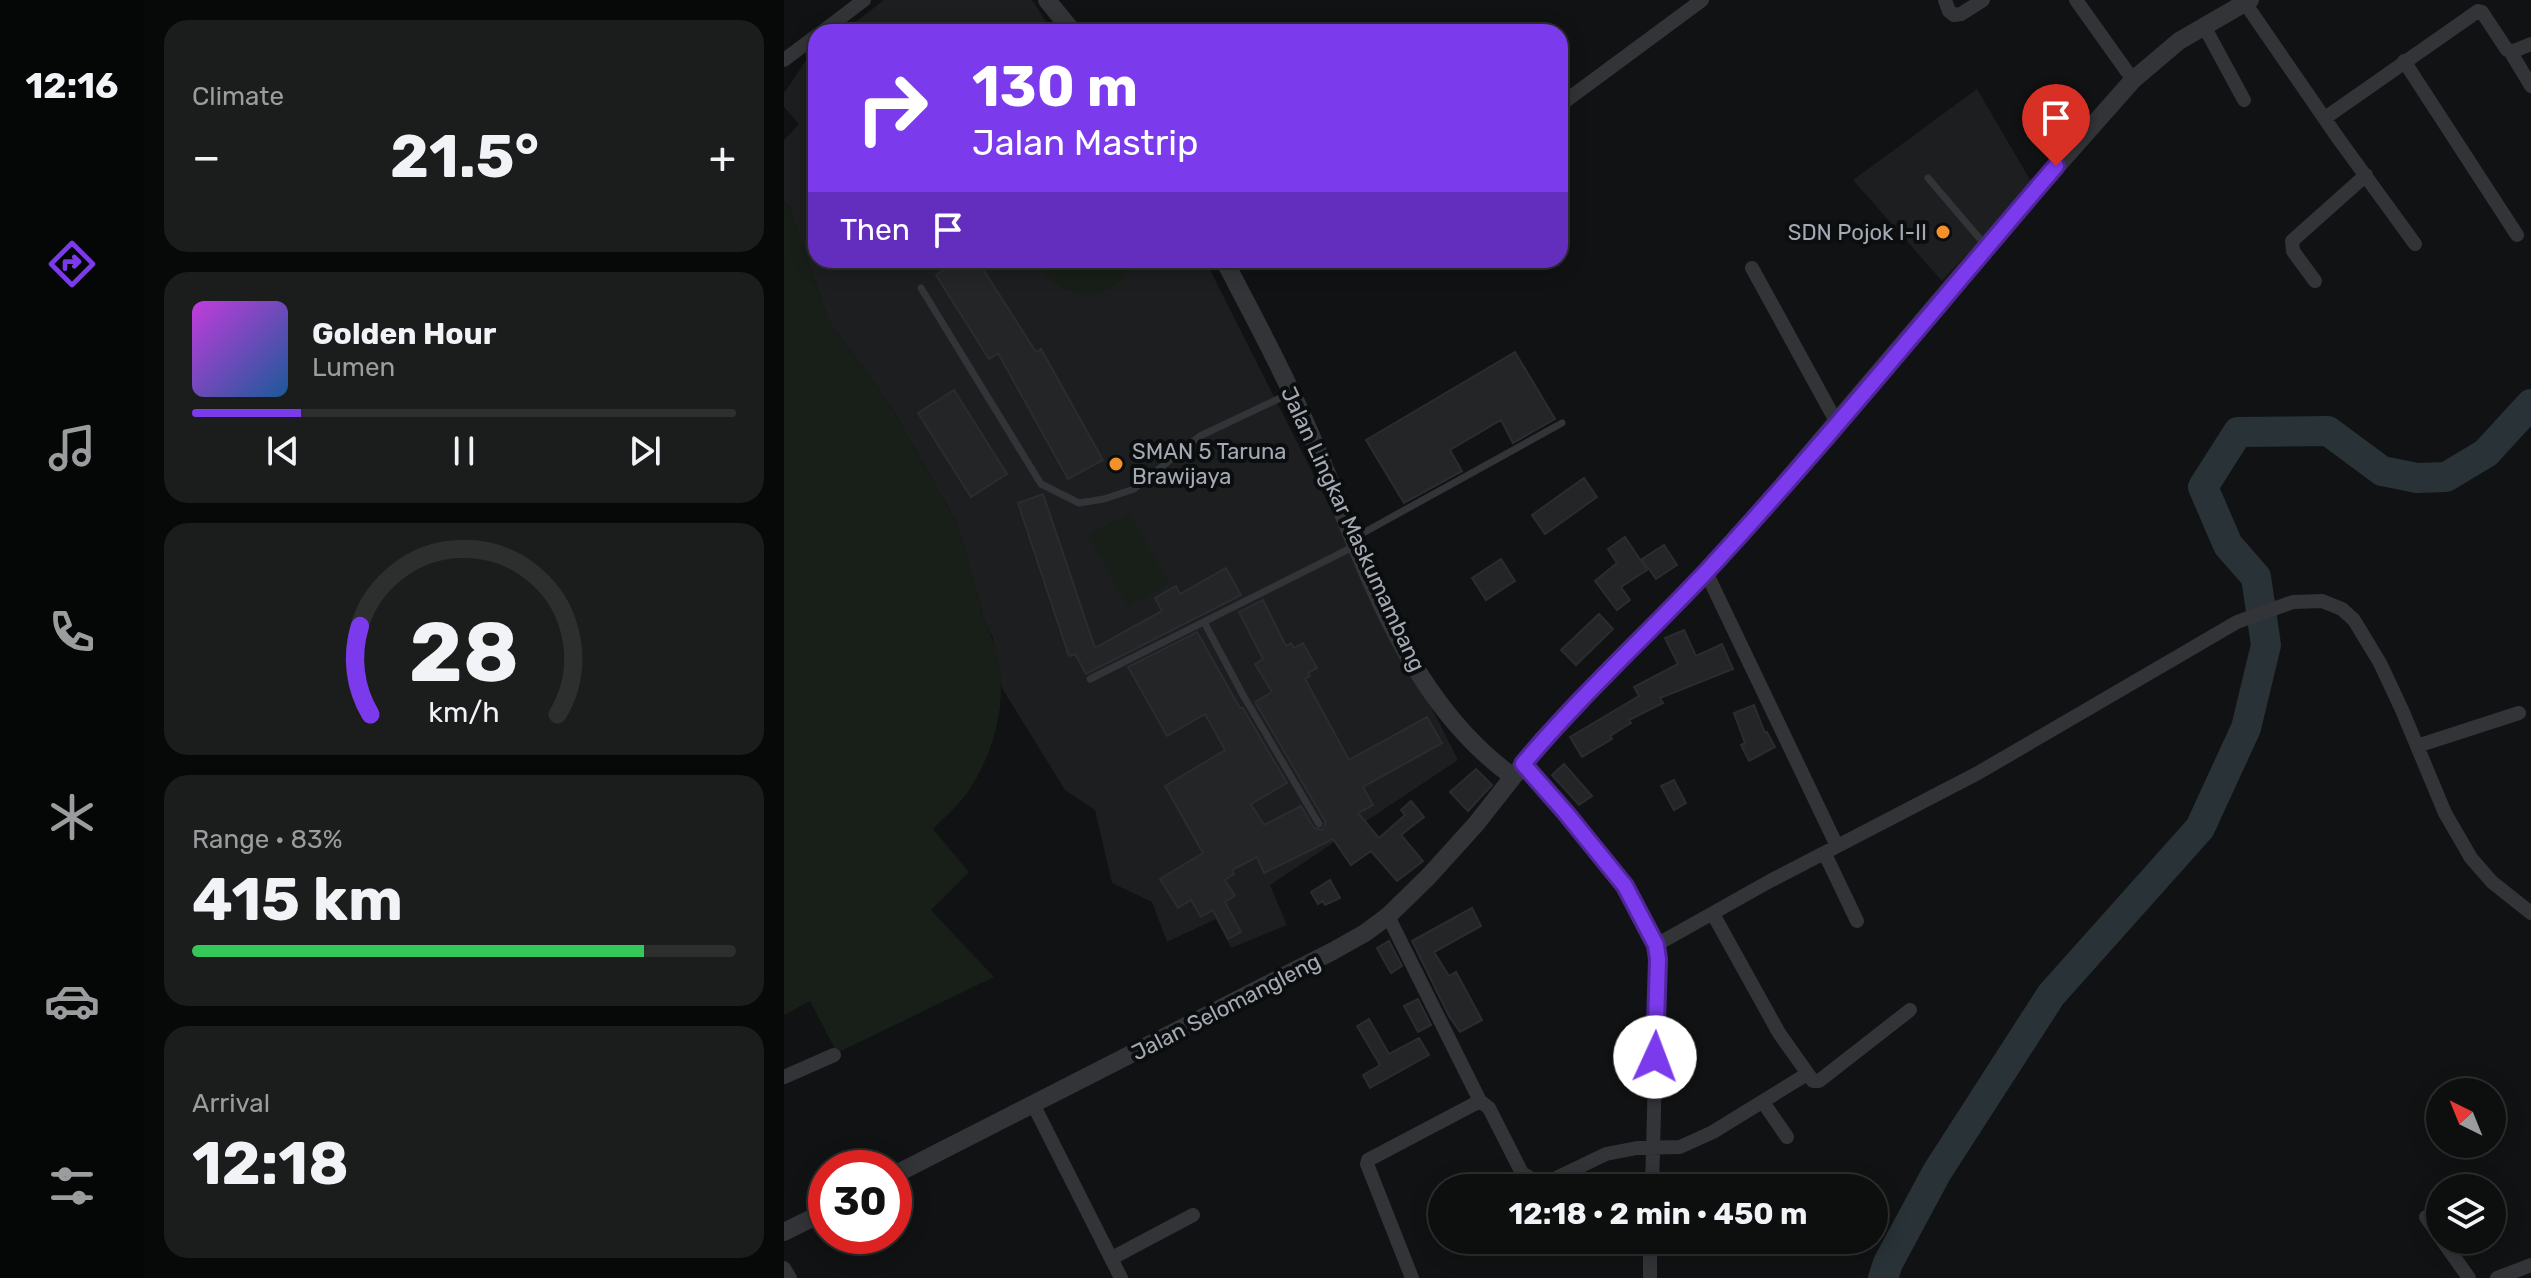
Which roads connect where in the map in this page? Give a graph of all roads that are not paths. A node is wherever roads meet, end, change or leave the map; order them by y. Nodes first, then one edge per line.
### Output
1 (864, 0) edge
2 (1047, 0) edge
3 (1702, 0) edge
4 (1945, 0) edge
5 (1983, 0) edge
6 (2076, 0) edge
7 (2248, 1) edge
8 (832, 24) edge
9 (1066, 24) edge
10 (2204, 26) junction
11 (808, 42) edge
12 (2531, 44) edge
13 (2510, 51) junction
14 (784, 60) edge
15 (2404, 61) junction
16 (2133, 80) junction
17 (2531, 86) edge
18 (1568, 99) edge
19 (2244, 100) dead end
20 (2325, 118) junction
21 (2366, 175) junction
22 (1928, 178) dead end
23 (2517, 235) dead end
24 (2415, 244) dead end
25 (1986, 246) junction
26 (1228, 268) edge
27 (1752, 268) dead end
28 (2315, 281) dead end
29 (921, 288) dead end
30 (1291, 393) junction
31 (1562, 423) dead end
32 (1837, 423) junction
33 (1355, 541) junction
34 (1706, 572) junction
35 (1204, 622) junction
36 (1090, 679) dead end
37 (2519, 713) dead end
38 (2417, 746) junction
39 (1517, 770) junction
40 (1319, 824) dead end
41 (1831, 850) junction
42 (2531, 913) edge
43 (1713, 914) junction
44 (1388, 916) junction
45 (1857, 921) dead end
46 (1656, 945) junction
47 (1910, 1010) dead end
48 (834, 1055) dead end
49 (1807, 1074) junction
50 (784, 1077) edge
51 (1480, 1101) junction
52 (1763, 1102) junction
53 (1034, 1106) junction
54 (1787, 1137) dead end
55 (1648, 1148) junction
56 (912, 1166) edge
57 (1651, 1174) edge
58 (1193, 1215) dead end
59 (808, 1220) edge
60 (784, 1232) edge
61 (1650, 1254) edge
62 (2452, 1254) edge
63 (1112, 1258) junction
64 (2531, 1265) edge
65 (784, 1268) edge
66 (790, 1278) edge
67 (1121, 1278) edge
68 (1412, 1278) edge
69 (1650, 1278) edge
70 (2469, 1278) edge
71 (2497, 1278) edge

1 - 8 street
2 - 9 street
3 - 18 street
4 - 5 street
6 - 16 street
7 - 10 street, Jalan Selomangleng
7 - 20 street
10 - 16 street, Jalan Selomangleng
10 - 19 street
11 - 14 street
12 - 13 street
13 - 15 street
13 - 17 street
15 - 20 street
15 - 23 street
16 - 25 street, Jalan Selomangleng
20 - 21 street
21 - 24 street
21 - 28 street
22 - 25 lane
25 - 32 street, Jalan Selomangleng
26 - 30 street, Jalan Lingkar Maskumambang
27 - 32 street
29 - 30 lane
30 - 33 street, Jalan Lingkar Maskumambang
31 - 33 lane
32 - 34 street, Jalan Selomangleng
33 - 35 lane
33 - 39 street, Jalan Lingkar Maskumambang
34 - 39 street, Jalan Selomangleng
34 - 41 street
35 - 36 lane
35 - 40 lane
37 - 38 street
38 - 41 street
38 - 42 street
39 - 44 street, Jalan Selomangleng
39 - 46 street
41 - 43 street
41 - 45 street
43 - 46 street
43 - 49 street
44 - 51 street
44 - 53 street, Jalan Selomangleng
46 - 55 street
47 - 49 street
48 - 50 street
49 - 52 street
51 - 55 street
51 - 68 street
52 - 54 street
52 - 55 street
53 - 56 street, Jalan Selomangleng
53 - 63 street
55 - 57 street
58 - 63 street
59 - 60 street
61 - 69 street
62 - 70 street
63 - 67 street
64 - 71 street
65 - 66 street

